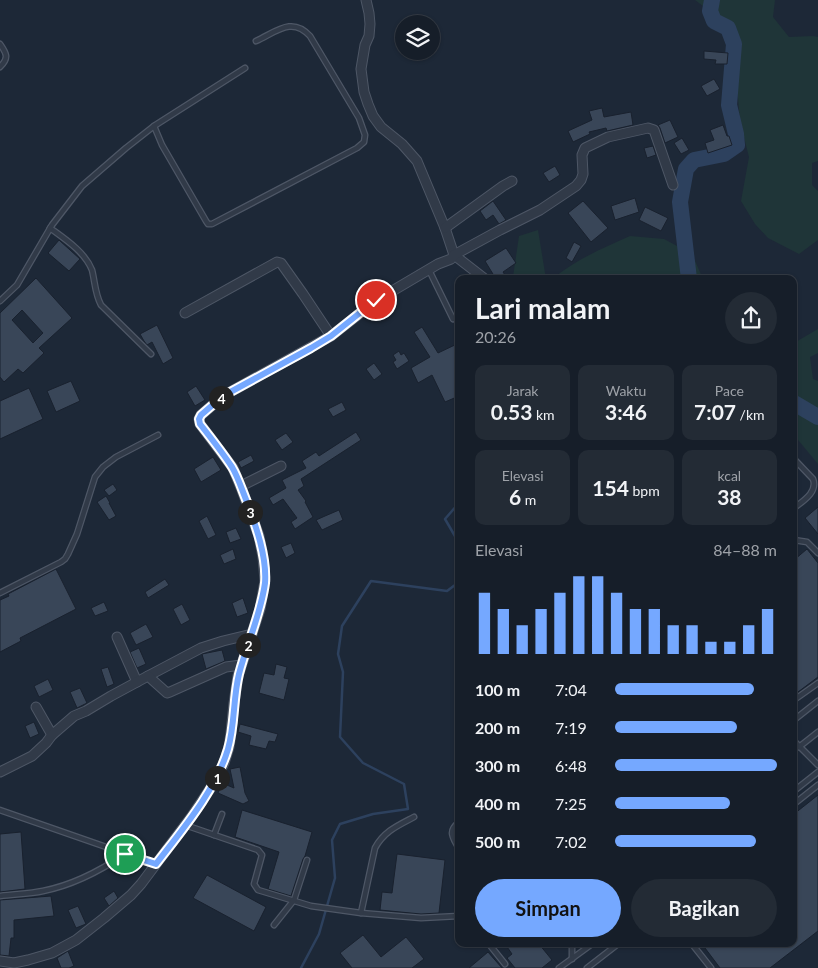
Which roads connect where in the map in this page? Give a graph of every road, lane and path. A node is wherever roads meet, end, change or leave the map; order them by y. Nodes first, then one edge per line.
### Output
1 (366, 0) edge
2 (256, 41) dead end
3 (0, 44) edge
4 (0, 68) edge
5 (245, 68) dead end
6 (154, 126) junction
7 (512, 181) dead end
8 (673, 185) dead end
9 (50, 228) junction
10 (445, 228) junction
11 (454, 255) junction
12 (429, 270) junction
13 (480, 275) edge
14 (0, 301) edge
15 (185, 313) dead end
16 (453, 319) dead end
17 (331, 336) junction
18 (151, 354) dead end
19 (158, 435) dead end
20 (797, 462) edge
21 (281, 466) dead end
22 (241, 486) junction
23 (797, 505) edge
24 (797, 540) edge
25 (818, 553) edge
26 (0, 593) edge
27 (252, 634) junction
28 (117, 637) dead end
29 (236, 665) junction
30 (148, 676) junction
31 (137, 682) junction
32 (818, 683) edge
33 (797, 698) edge
34 (818, 701) edge
35 (36, 707) dead end
36 (797, 718) edge
37 (818, 732) edge
38 (52, 735) junction
39 (797, 745) edge
40 (799, 747) junction
41 (818, 766) edge
42 (0, 772) edge
43 (818, 772) edge
44 (818, 785) edge
45 (797, 789) edge
46 (797, 802) edge
47 (0, 810) edge
48 (222, 814) dead end
49 (414, 817) dead end
50 (185, 825) junction
51 (455, 825) edge
52 (214, 835) junction
53 (455, 842) edge
54 (125, 854) junction
55 (307, 860) dead end
56 (156, 864) junction
57 (0, 896) edge
58 (294, 900) junction
59 (361, 914) junction
60 (455, 916) edge
61 (274, 925) dead end
62 (491, 947) edge
63 (572, 947) edge
64 (588, 947) edge
65 (614, 947) edge
66 (694, 947) edge
67 (572, 959) junction
68 (0, 961) edge
69 (505, 964) dead end
70 (559, 968) edge
71 (587, 968) edge
72 (711, 968) edge

1 - 10 street
2 - 6 lane
3 - 4 lane
5 - 6 lane
6 - 9 lane
7 - 10 street
8 - 11 street
9 - 14 lane
9 - 18 lane
10 - 11 street
11 - 12 street
11 - 13 street
12 - 16 lane
12 - 17 street
15 - 17 street
17 - 22 street
19 - 26 lane
20 - 23 lane
21 - 22 street
22 - 27 street
24 - 25 lane
27 - 29 street
27 - 30 street
28 - 31 street
29 - 30 street
29 - 50 street
30 - 31 street
31 - 38 street
32 - 33 lane
34 - 36 lane
35 - 38 street
37 - 40 lane
38 - 42 street
39 - 40 lane
40 - 41 lane
43 - 45 lane
44 - 46 lane
47 - 54 lane
48 - 52 lane
49 - 59 lane
50 - 52 lane
50 - 56 street
51 - 53 lane
52 - 58 lane
54 - 56 lane
54 - 57 lane
55 - 58 lane
56 - 68 street
58 - 59 lane
58 - 61 lane
59 - 60 lane
62 - 69 lane
63 - 67 lane
64 - 67 lane
65 - 71 lane
66 - 72 lane
67 - 70 lane

